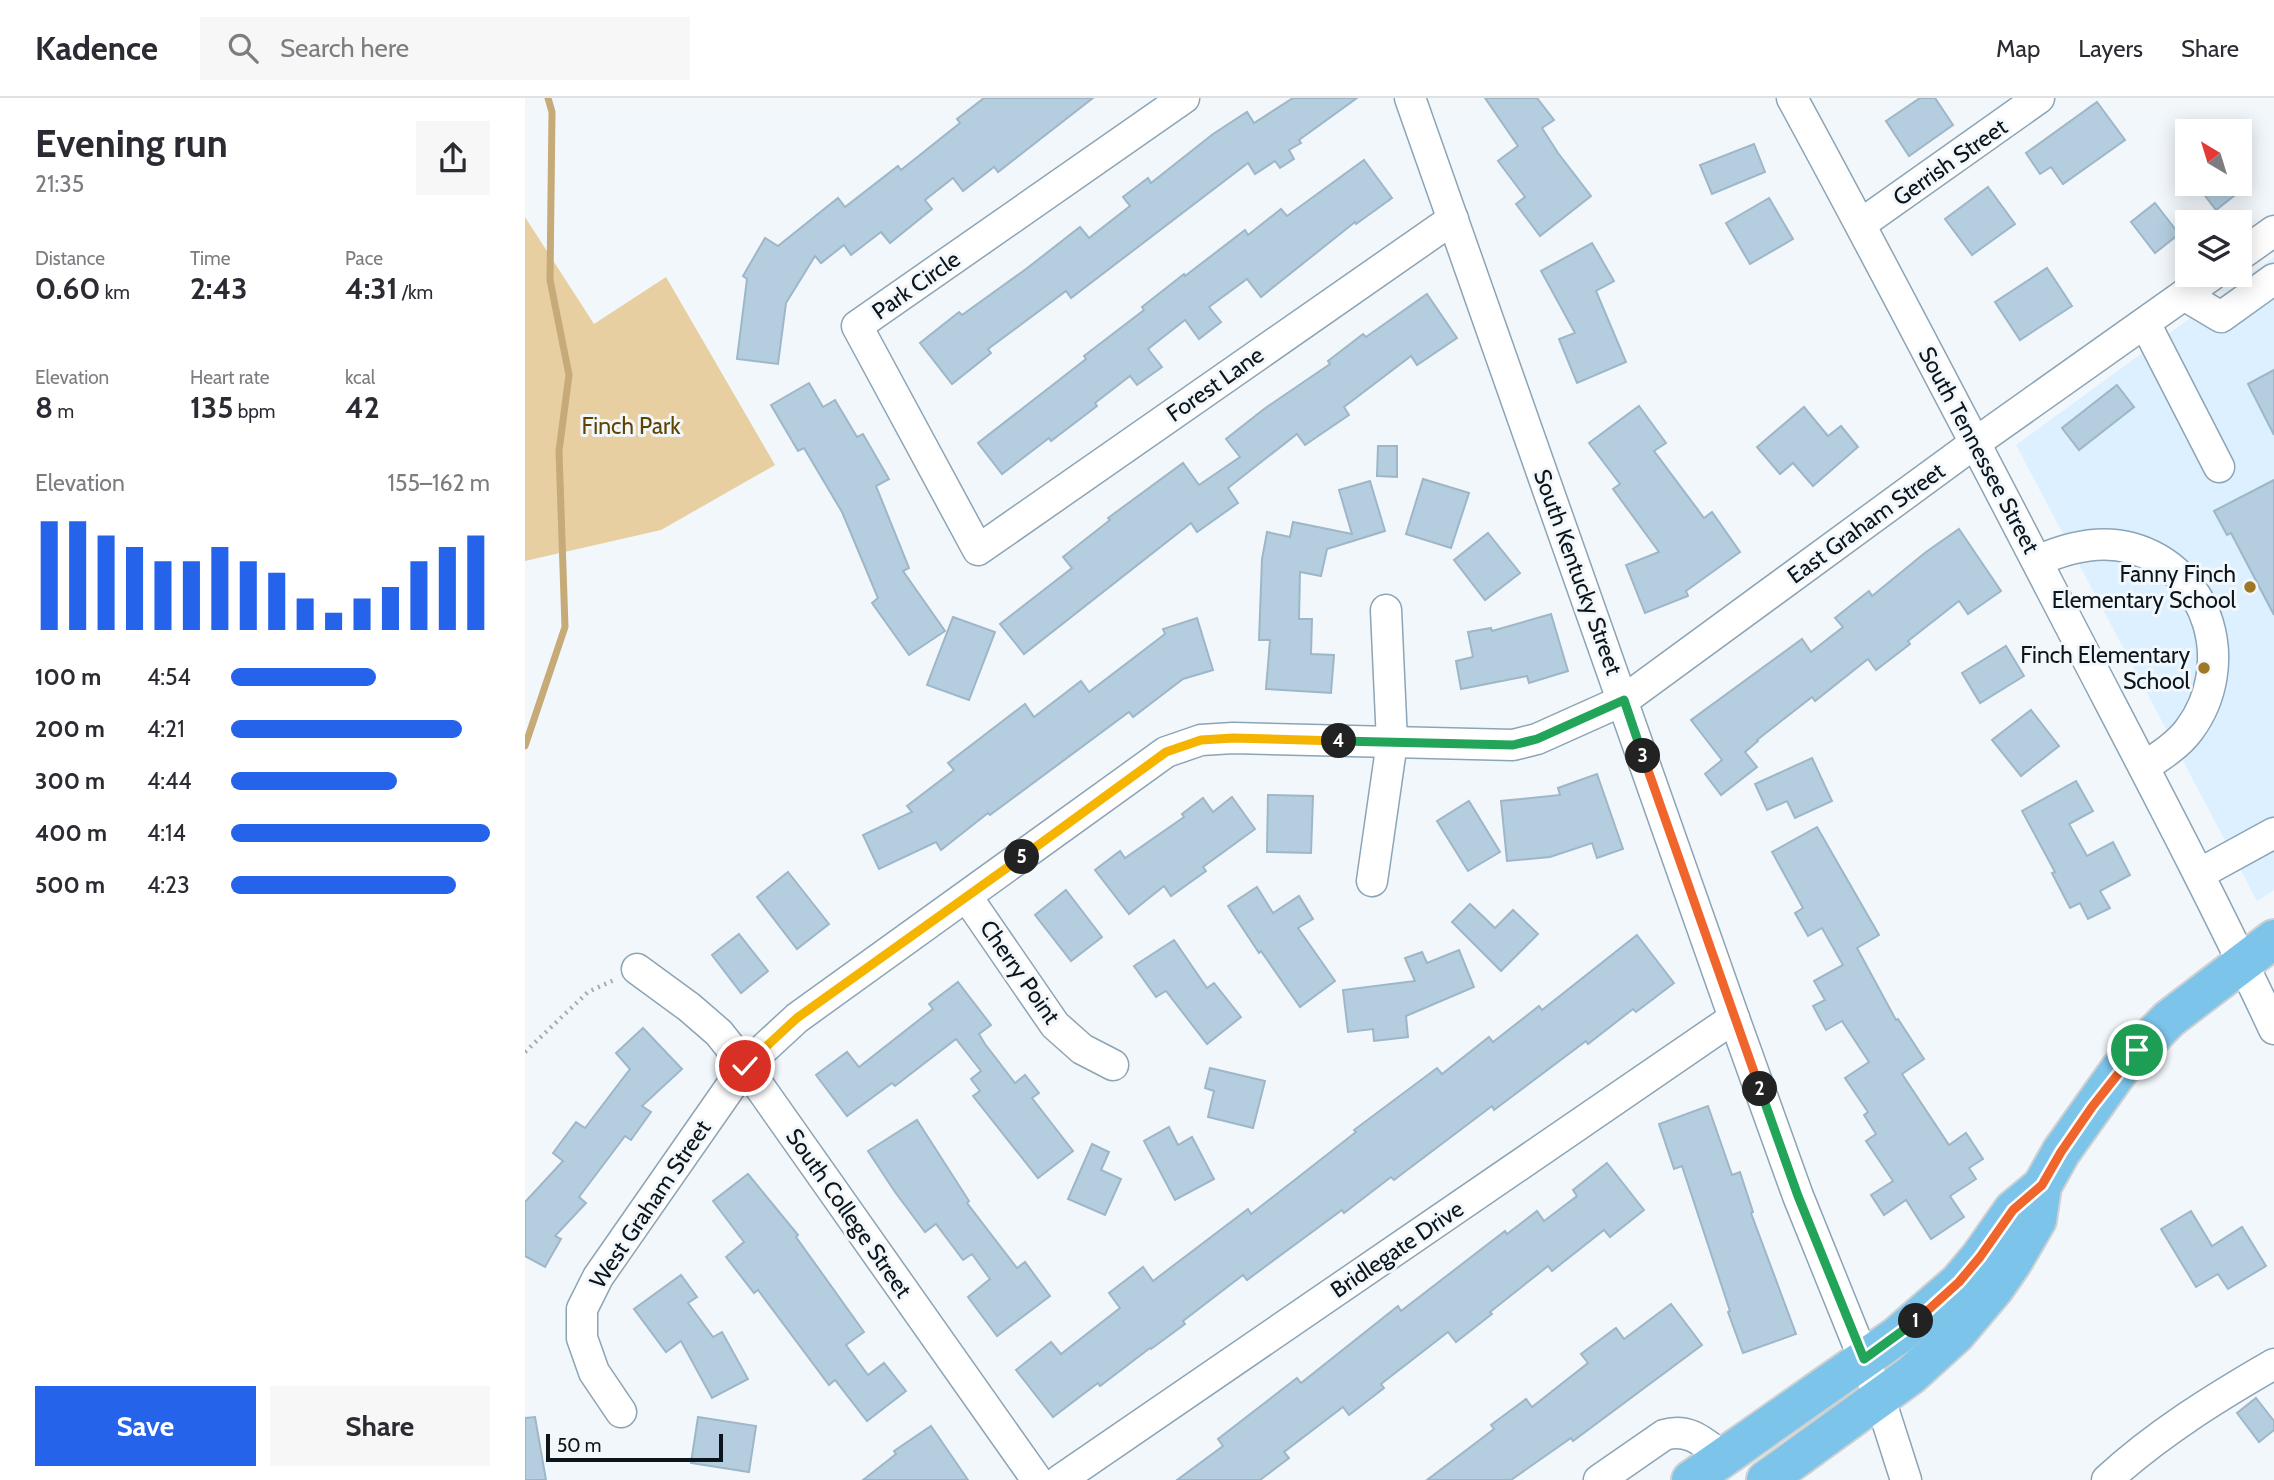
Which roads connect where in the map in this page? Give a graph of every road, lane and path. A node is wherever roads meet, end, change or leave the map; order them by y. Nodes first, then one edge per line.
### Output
1 (1184, 98) edge
2 (1410, 98) edge
3 (1792, 98) edge
4 (2039, 98) edge
5 (1453, 219) junction
6 (1861, 224) junction
7 (2274, 231) edge
8 (2252, 247) edge
9 (2274, 279) edge
10 (2195, 287) edge
11 (2184, 295) junction
12 (2145, 323) junction
13 (1975, 443) junction
14 (2220, 467) dead end
15 (978, 550) joint
16 (2037, 561) junction
17 (1386, 610) dead end
18 (1624, 700) junction
19 (1392, 742) junction
20 (2144, 767) junction
21 (2274, 833) edge
22 (2199, 874) junction
23 (1372, 881) dead end
24 (967, 897) junction
25 (2274, 939) edge
26 (2243, 962) junction
27 (637, 969) joint
28 (1734, 1018) junction
29 (2274, 1029) edge
30 (525, 1052) edge
31 (1113, 1065) dead end
32 (745, 1066) junction
33 (2042, 1185) junction
34 (1864, 1359) junction
35 (2274, 1364) edge
36 (1880, 1399) junction
37 (621, 1412) dead end
38 (1723, 1457) junction
39 (1037, 1480) edge
40 (1060, 1480) edge
41 (1599, 1480) edge
42 (1691, 1480) edge
43 (1766, 1480) edge
44 (1906, 1480) edge
45 (2107, 1480) edge

1 - 15 street, Park Circle
2 - 5 street, South Kentucky Street
3 - 6 street, South Tennessee Street
4 - 6 street, Gerrish Street
5 - 15 street, Forest Lane
5 - 18 street, South Kentucky Street
6 - 13 street, South Tennessee Street
7 - 8 street
9 - 11 street
10 - 11 street, East Graham Street
11 - 12 street, East Graham Street
12 - 13 street, East Graham Street
12 - 14 street
13 - 16 street, South Tennessee Street
13 - 18 street, East Graham Street
16 - 20 street, South Tennessee Street
16 - 20 street
17 - 19 street
18 - 19 street, West Graham Street
18 - 28 street, South Kentucky Street
19 - 23 street
19 - 24 street, West Graham Street
20 - 22 street, South Tennessee Street
21 - 22 street
22 - 26 street, South Tennessee Street
24 - 31 street, Cherry Point
24 - 32 street, West Graham Street
25 - 26 main road
26 - 29 street, South Tennessee Street
26 - 33 main road
27 - 30 path
27 - 32 street, South College Street
28 - 34 street, South Kentucky Street
28 - 40 street, Bridlegate Drive
32 - 37 street, West Graham Street
32 - 39 street, South College Street
33 - 34 main road
33 - 36 main road
34 - 36 street, South Kentucky Street
34 - 38 main road
35 - 45 street
36 - 43 main road
36 - 44 street, South Kentucky Street
38 - 41 street
38 - 42 main road

